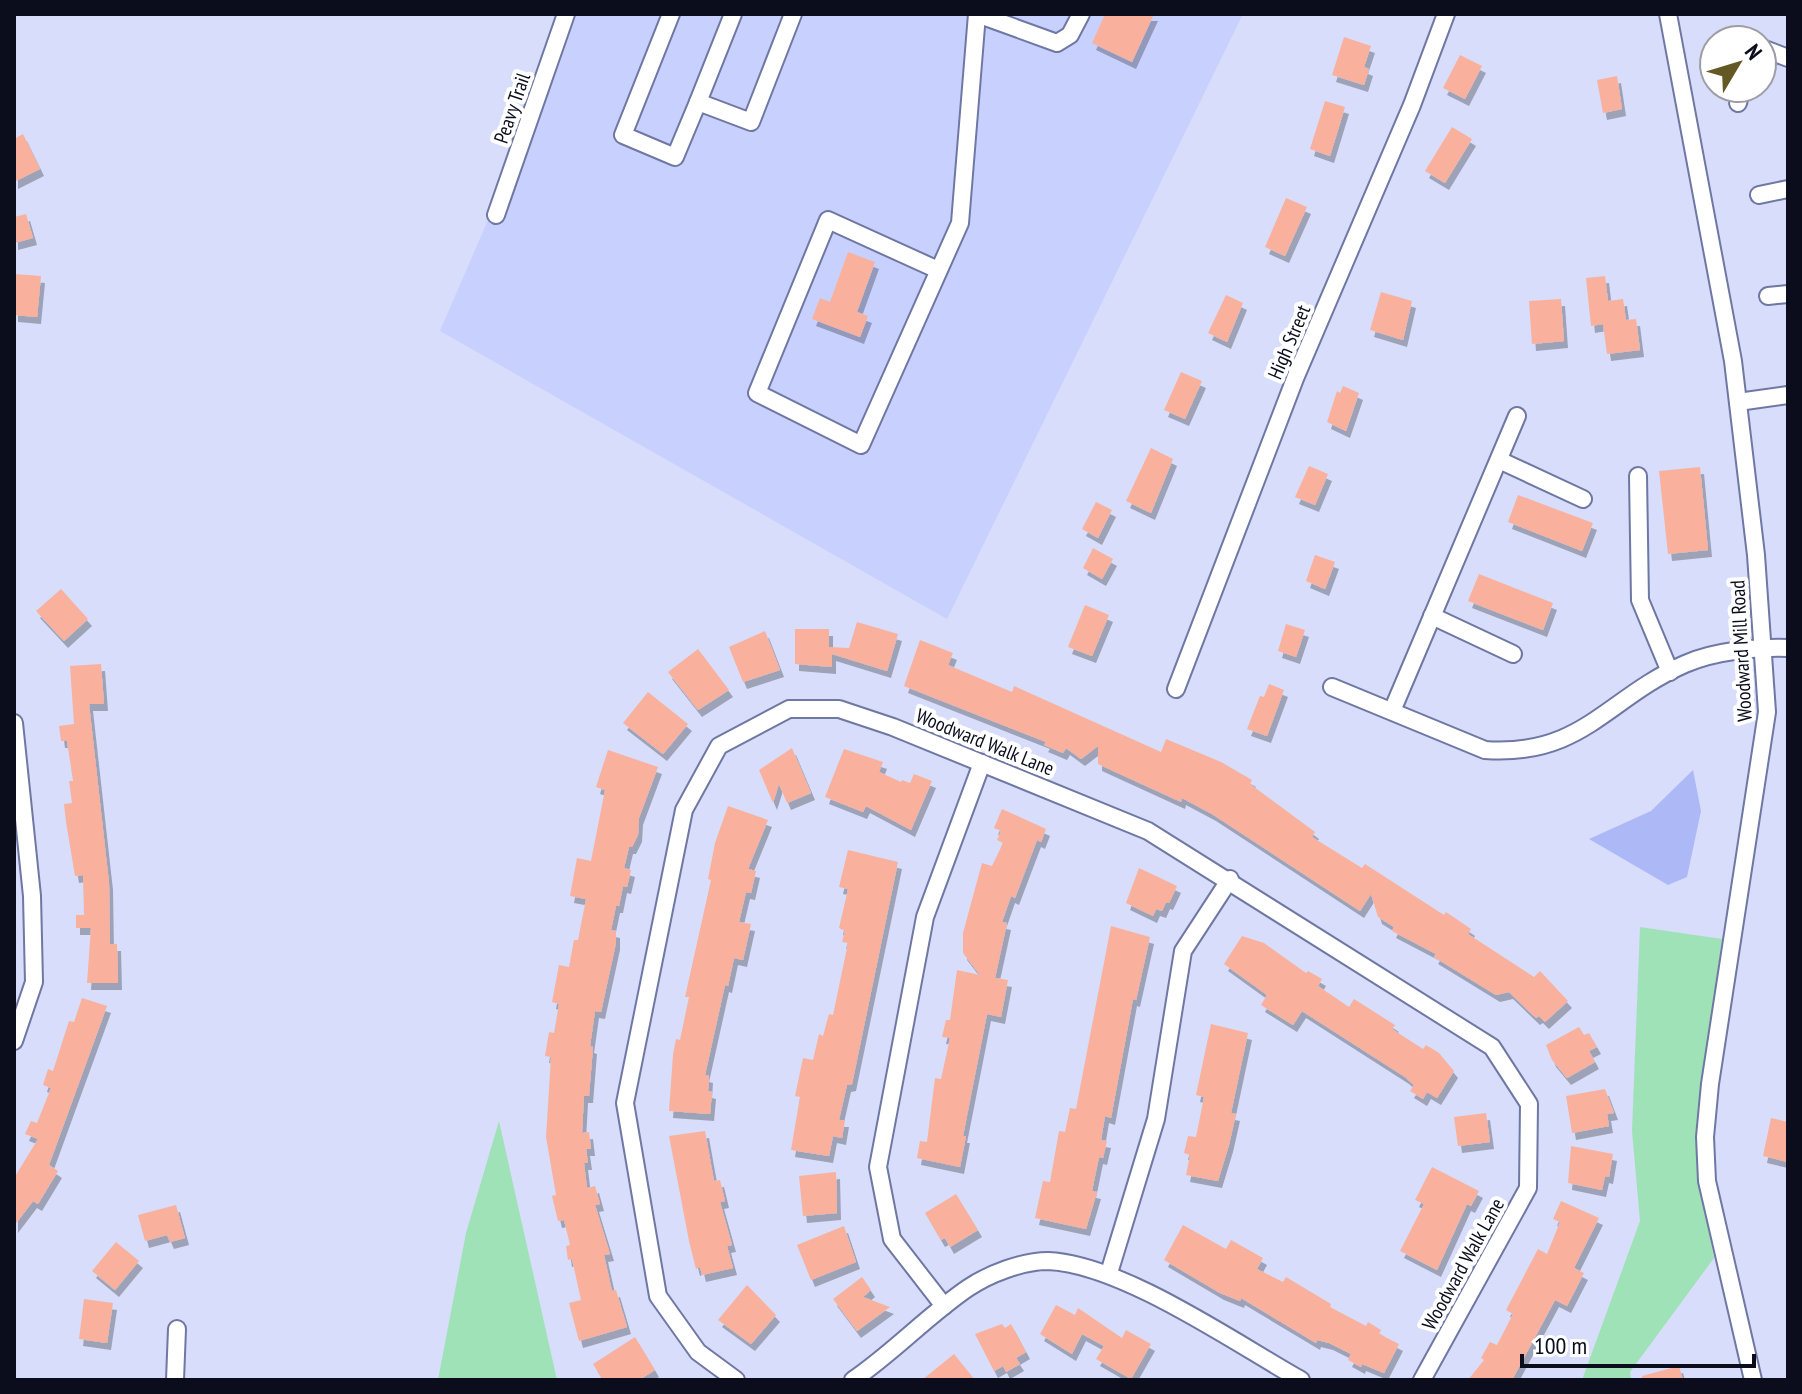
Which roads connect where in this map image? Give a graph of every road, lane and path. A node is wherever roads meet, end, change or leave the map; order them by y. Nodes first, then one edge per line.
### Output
1 (566, 14) edge
2 (671, 14) edge
3 (733, 14) edge
4 (793, 14) edge
5 (977, 14) edge
6 (1081, 14) edge
7 (1446, 14) edge
8 (1668, 14) edge
9 (698, 102) junction
10 (1788, 189) edge
11 (1759, 195) dead end
12 (496, 215) dead end
13 (938, 270) junction
14 (1788, 294) edge
15 (1768, 296) dead end
16 (1788, 395) edge
17 (1738, 402) junction
18 (1517, 416) dead end
19 (1499, 460) junction
20 (1638, 476) dead end
21 (1583, 499) dead end
22 (1432, 616) junction
23 (1763, 647) junction
24 (1788, 648) edge
25 (1513, 654) dead end
26 (1670, 672) junction
27 (1332, 687) dead end
28 (1176, 689) dead end
29 (1392, 711) junction
30 (14, 723) edge
31 (982, 763) junction
32 (16, 776) edge
33 (1230, 879) junction
34 (14, 1041) edge
35 (1109, 1273) junction
36 (944, 1306) junction
37 (177, 1329) dead end
38 (175, 1380) edge
39 (736, 1380) edge
40 (853, 1380) edge
41 (1300, 1380) edge
42 (1422, 1380) edge
43 (1753, 1380) edge

1 - 12 street, Peavy Trail
2 - 9 street
3 - 9 street
4 - 9 street
5 - 6 street
5 - 13 street
7 - 28 street, High Street
8 - 17 street, Woodward Mill Road
10 - 11 street
13 - 13 street
14 - 15 street
16 - 17 street
17 - 23 street, Woodward Mill Road
18 - 19 street
19 - 21 street
19 - 22 street
20 - 26 street
22 - 25 street
22 - 29 street
23 - 24 street
23 - 26 street
23 - 43 street, Woodward Mill Road
26 - 29 street
27 - 29 street
30 - 32 street
31 - 33 street, Woodward Walk Lane
31 - 36 street
31 - 39 street, Woodward Walk Lane
32 - 34 street
33 - 35 street
33 - 42 street, Woodward Walk Lane
35 - 36 street
35 - 41 street
36 - 40 street
37 - 38 street

